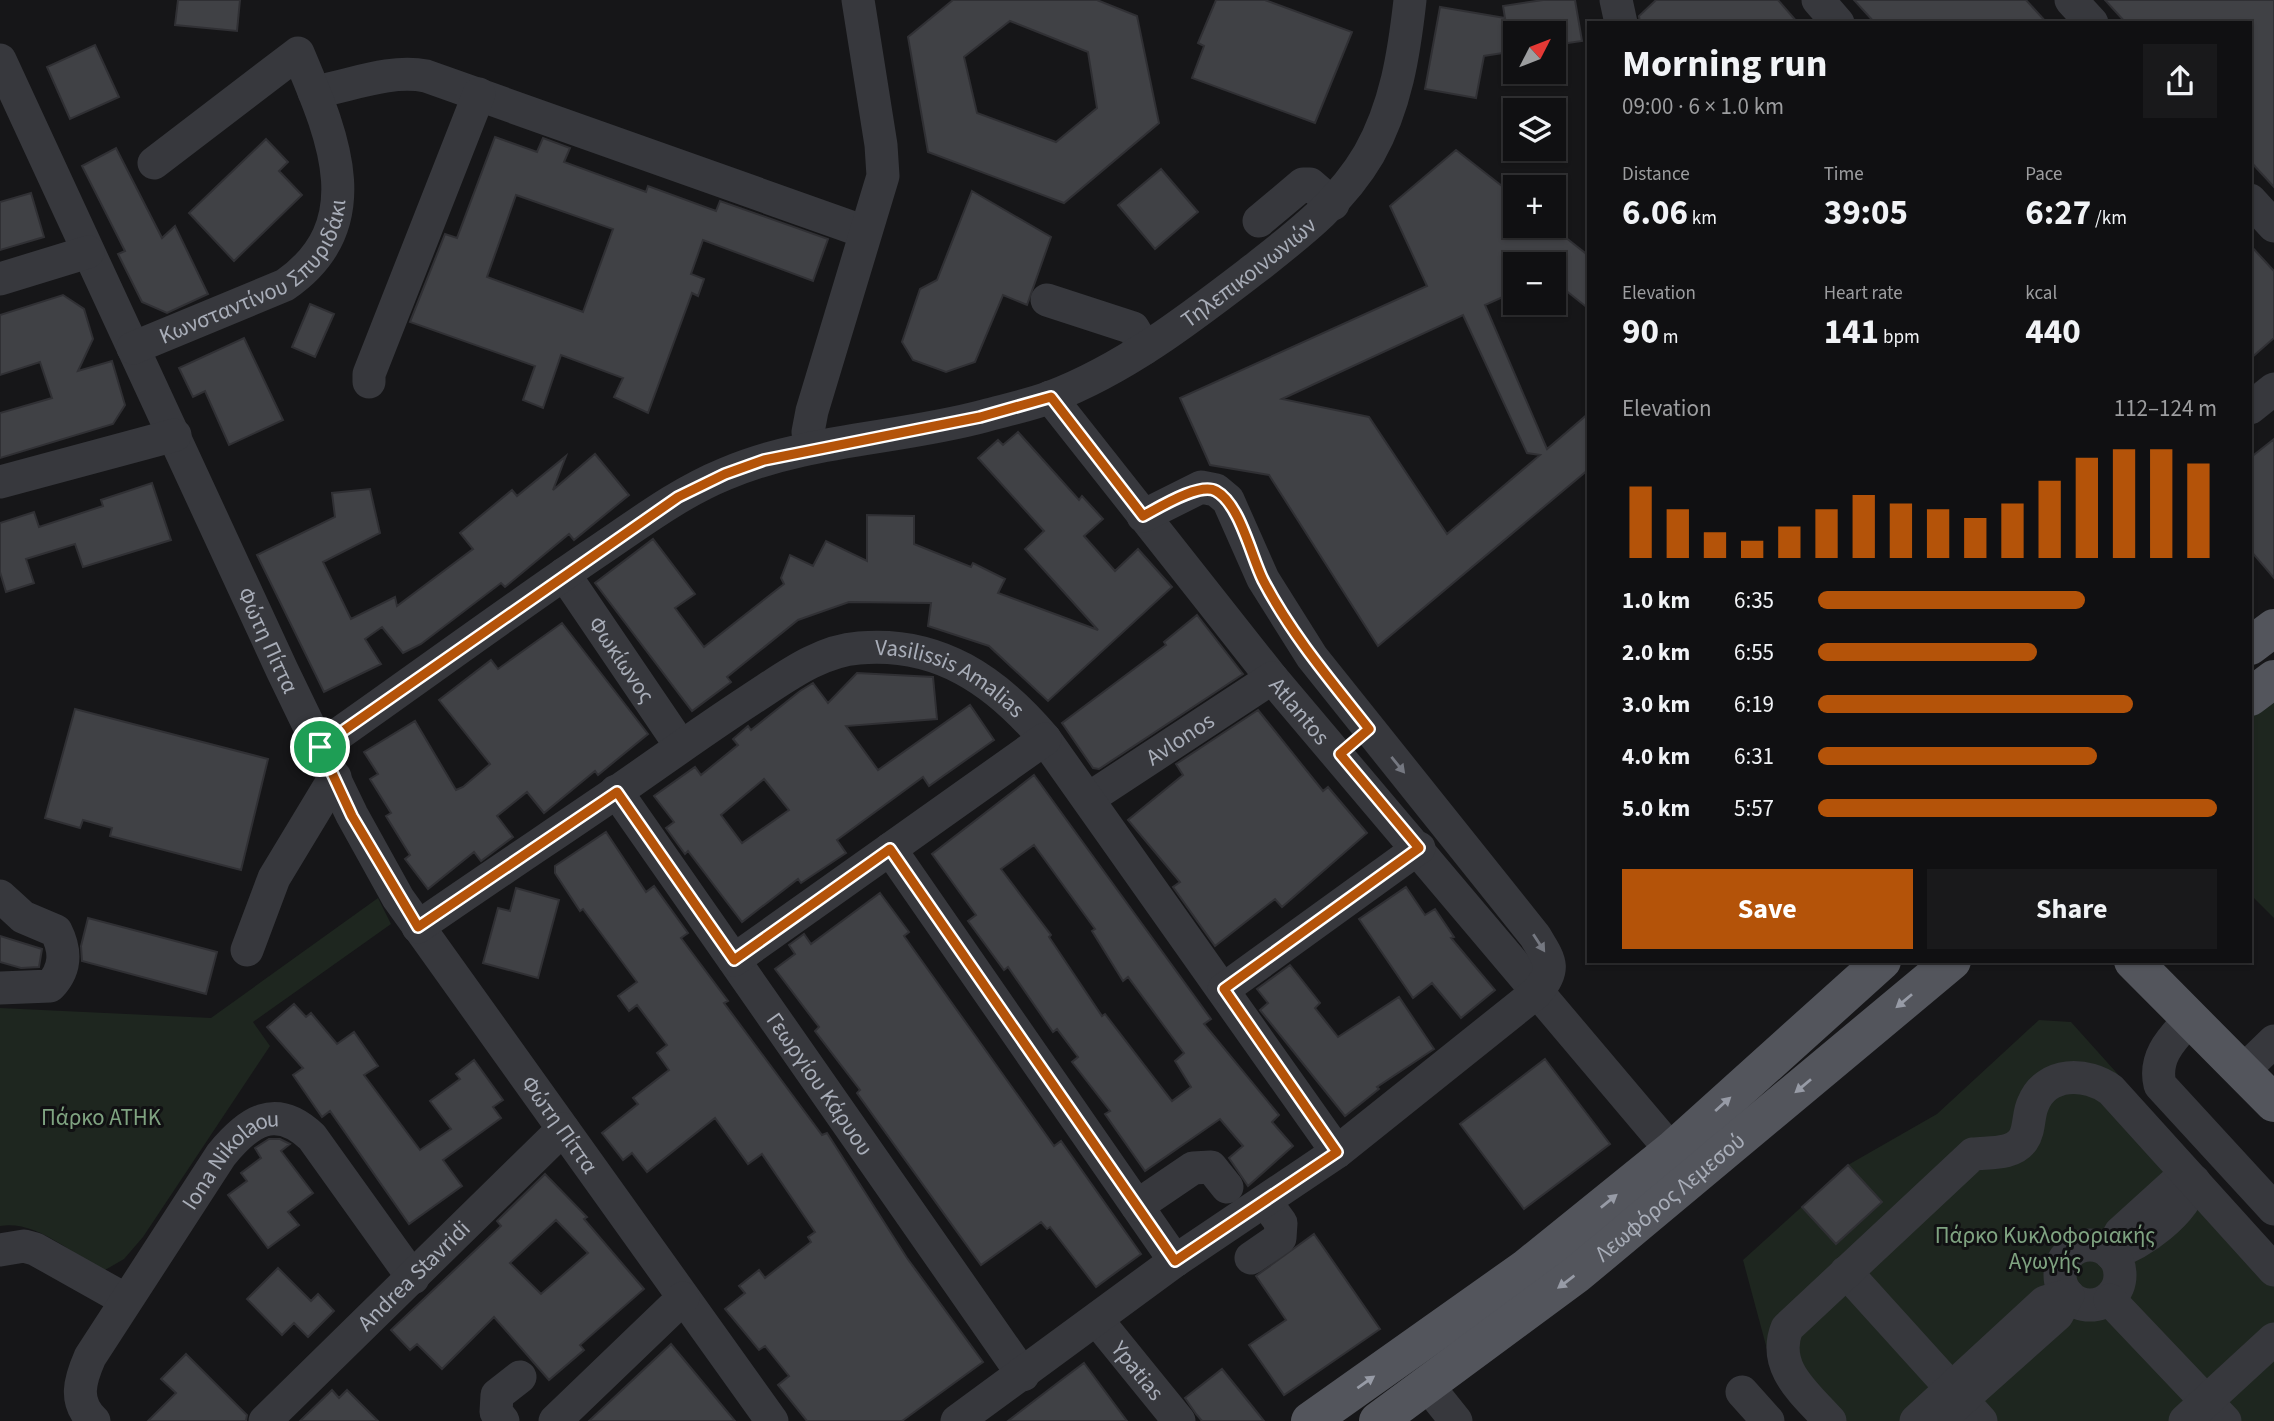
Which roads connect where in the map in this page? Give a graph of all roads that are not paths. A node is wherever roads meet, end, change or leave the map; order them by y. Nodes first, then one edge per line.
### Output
1 (858, 0) edge
2 (1410, 0) edge
3 (1616, 0) edge
4 (1818, 0) edge
5 (2071, 0) edge
6 (1621, 21) edge
7 (1836, 21) edge
8 (2090, 21) edge
9 (3, 72) edge
10 (314, 92) junction
11 (480, 94) junction
12 (154, 163) dead end
13 (2252, 202) edge
14 (1333, 204) junction
15 (1259, 221) dead end
16 (2274, 226) edge
17 (865, 232) junction
18 (88, 252) junction
19 (0, 279) edge
20 (1047, 300) dead end
21 (133, 348) junction
22 (1145, 348) junction
23 (369, 382) dead end
24 (2274, 389) edge
25 (1051, 397) junction
26 (2252, 406) edge
27 (808, 432) dead end
28 (175, 435) junction
29 (0, 482) edge
30 (1143, 516) junction
31 (564, 574) junction
32 (2274, 628) edge
33 (2252, 644) edge
34 (1272, 678) junction
35 (2274, 679) edge
36 (2252, 696) edge
37 (1369, 729) junction
38 (1045, 739) junction
39 (680, 746) junction
40 (320, 747) junction
41 (1340, 754) junction
42 (335, 777) junction
43 (617, 792) junction
44 (1088, 799) junction
45 (1419, 848) junction
46 (890, 849) junction
47 (0, 896) edge
48 (418, 927) junction
49 (247, 950) dead end
50 (734, 960) junction
51 (1880, 963) edge
52 (1949, 963) edge
53 (2135, 963) edge
54 (0, 988) edge
55 (1224, 989) junction
56 (1537, 992) junction
57 (2190, 1020) junction
58 (2274, 1041) edge
59 (2243, 1071) junction
60 (2274, 1103) edge
61 (563, 1129) junction
62 (1337, 1152) junction
63 (1683, 1163) junction
64 (2194, 1181) junction
65 (1227, 1187) dead end
66 (1265, 1200) junction
67 (1138, 1206) junction
68 (2274, 1209) edge
69 (0, 1250) edge
70 (2111, 1254) junction
71 (1251, 1258) dead end
72 (1175, 1269) junction
73 (2274, 1270) edge
74 (1846, 1272) junction
75 (413, 1278) junction
76 (2068, 1295) junction
77 (683, 1298) junction
78 (126, 1300) junction
79 (2110, 1300) junction
80 (1097, 1320) junction
81 (2274, 1339) edge
82 (1023, 1375) junction
83 (520, 1377) dead end
84 (1428, 1386) junction
85 (1958, 1407) edge
86 (2205, 1414) edge
87 (94, 1421) edge
88 (265, 1421) edge
89 (503, 1421) edge
90 (555, 1421) edge
91 (772, 1421) edge
92 (957, 1421) edge
93 (1180, 1421) edge
94 (1310, 1421) edge
95 (1378, 1421) edge
96 (1455, 1421) edge
97 (1830, 1421) edge
98 (1916, 1421) edge

1 - 17 street
2 - 14 street, Τηλεπικοινωνιών
3 - 6 street
4 - 7 street
5 - 8 street
9 - 18 street, Φώτη Πίττα
10 - 11 street
10 - 12 street, Κωνσταντίνου Σπυριδάκι
10 - 21 street, Κωνσταντίνου Σπυριδάκι
11 - 17 street
11 - 23 street
13 - 16 street
14 - 15 street
14 - 22 street, Τηλεπικοινωνιών
17 - 27 street
18 - 19 street
18 - 21 street, Φώτη Πίττα
20 - 22 street
21 - 28 street, Φώτη Πίττα
22 - 25 street, Τηλεπικοινωνιών
24 - 26 street
25 - 30 street, Atlantos
25 - 31 street, Τηλεπικοινωνιών
28 - 29 street
28 - 40 street, Φώτη Πίττα
30 - 34 street, Atlantos
30 - 37 street
31 - 39 street, Φωκίωνος
31 - 40 street, Τηλεπικοινωνιών
32 - 33 main road
34 - 41 street, Atlantos
34 - 44 street, Avlonos
35 - 36 main road
37 - 41 street
37 -> 56 street
38 - 39 street, Vasilissis Amalias
38 - 44 street, Vasilissis Amalias
38 - 46 street
39 - 43 street, Vasilissis Amalias
40 - 42 street, Φώτη Πίττα
41 - 45 street, Atlantos
42 - 48 street, Φώτη Πίττα
42 - 49 street
43 - 48 street, Vasilissis Amalias
43 - 50 street, Γεωργίου Κάρυου
44 - 55 street, Vasilissis Amalias
45 - 55 street
45 - 56 street, Atlantos
46 - 50 street
46 - 67 street
47 - 54 street
48 - 61 street, Φώτη Πίττα
50 - 82 street, Γεωργίου Κάρυου
63 -> 51 main road, Λεωφόρος Λεμεσού
52 -> 63 main road, Λεωφόρος Λεμεσού
53 - 57 main road
55 - 62 street, Vasilissis Amalias
56 - 62 street
56 - 63 street, Atlantos
57 - 59 main road
57 - 68 street
58 - 59 street
59 - 60 main road
61 - 75 street, Andrea Stavridi
61 - 77 street, Φώτη Πίττα
62 - 66 street
63 -> 84 main road, Λεωφόρος Λεμεσού
94 -> 63 main road, Λεωφόρος Λεμεσού
64 - 70 street
64 - 73 street
64 - 74 street
65 - 67 street
66 - 71 street
66 - 72 street
67 - 72 street
69 - 78 street
70 - 76 street
70 - 79 street
72 - 80 street
74 - 85 street
74 - 97 street
75 - 78 street, Iona Nikolaou
75 - 88 street, Andrea Stavridi
76 - 79 street
76 - 85 street
77 - 90 street
77 - 91 street, Φώτη Πίττα
78 - 87 street, Iona Nikolaou
79 - 86 street
80 - 82 street
80 - 93 street, Ypatias
81 - 86 street
82 - 92 street
83 - 89 street
84 - 95 main road, Λεωφόρος Λεμεσού
84 - 96 street
85 - 98 street

